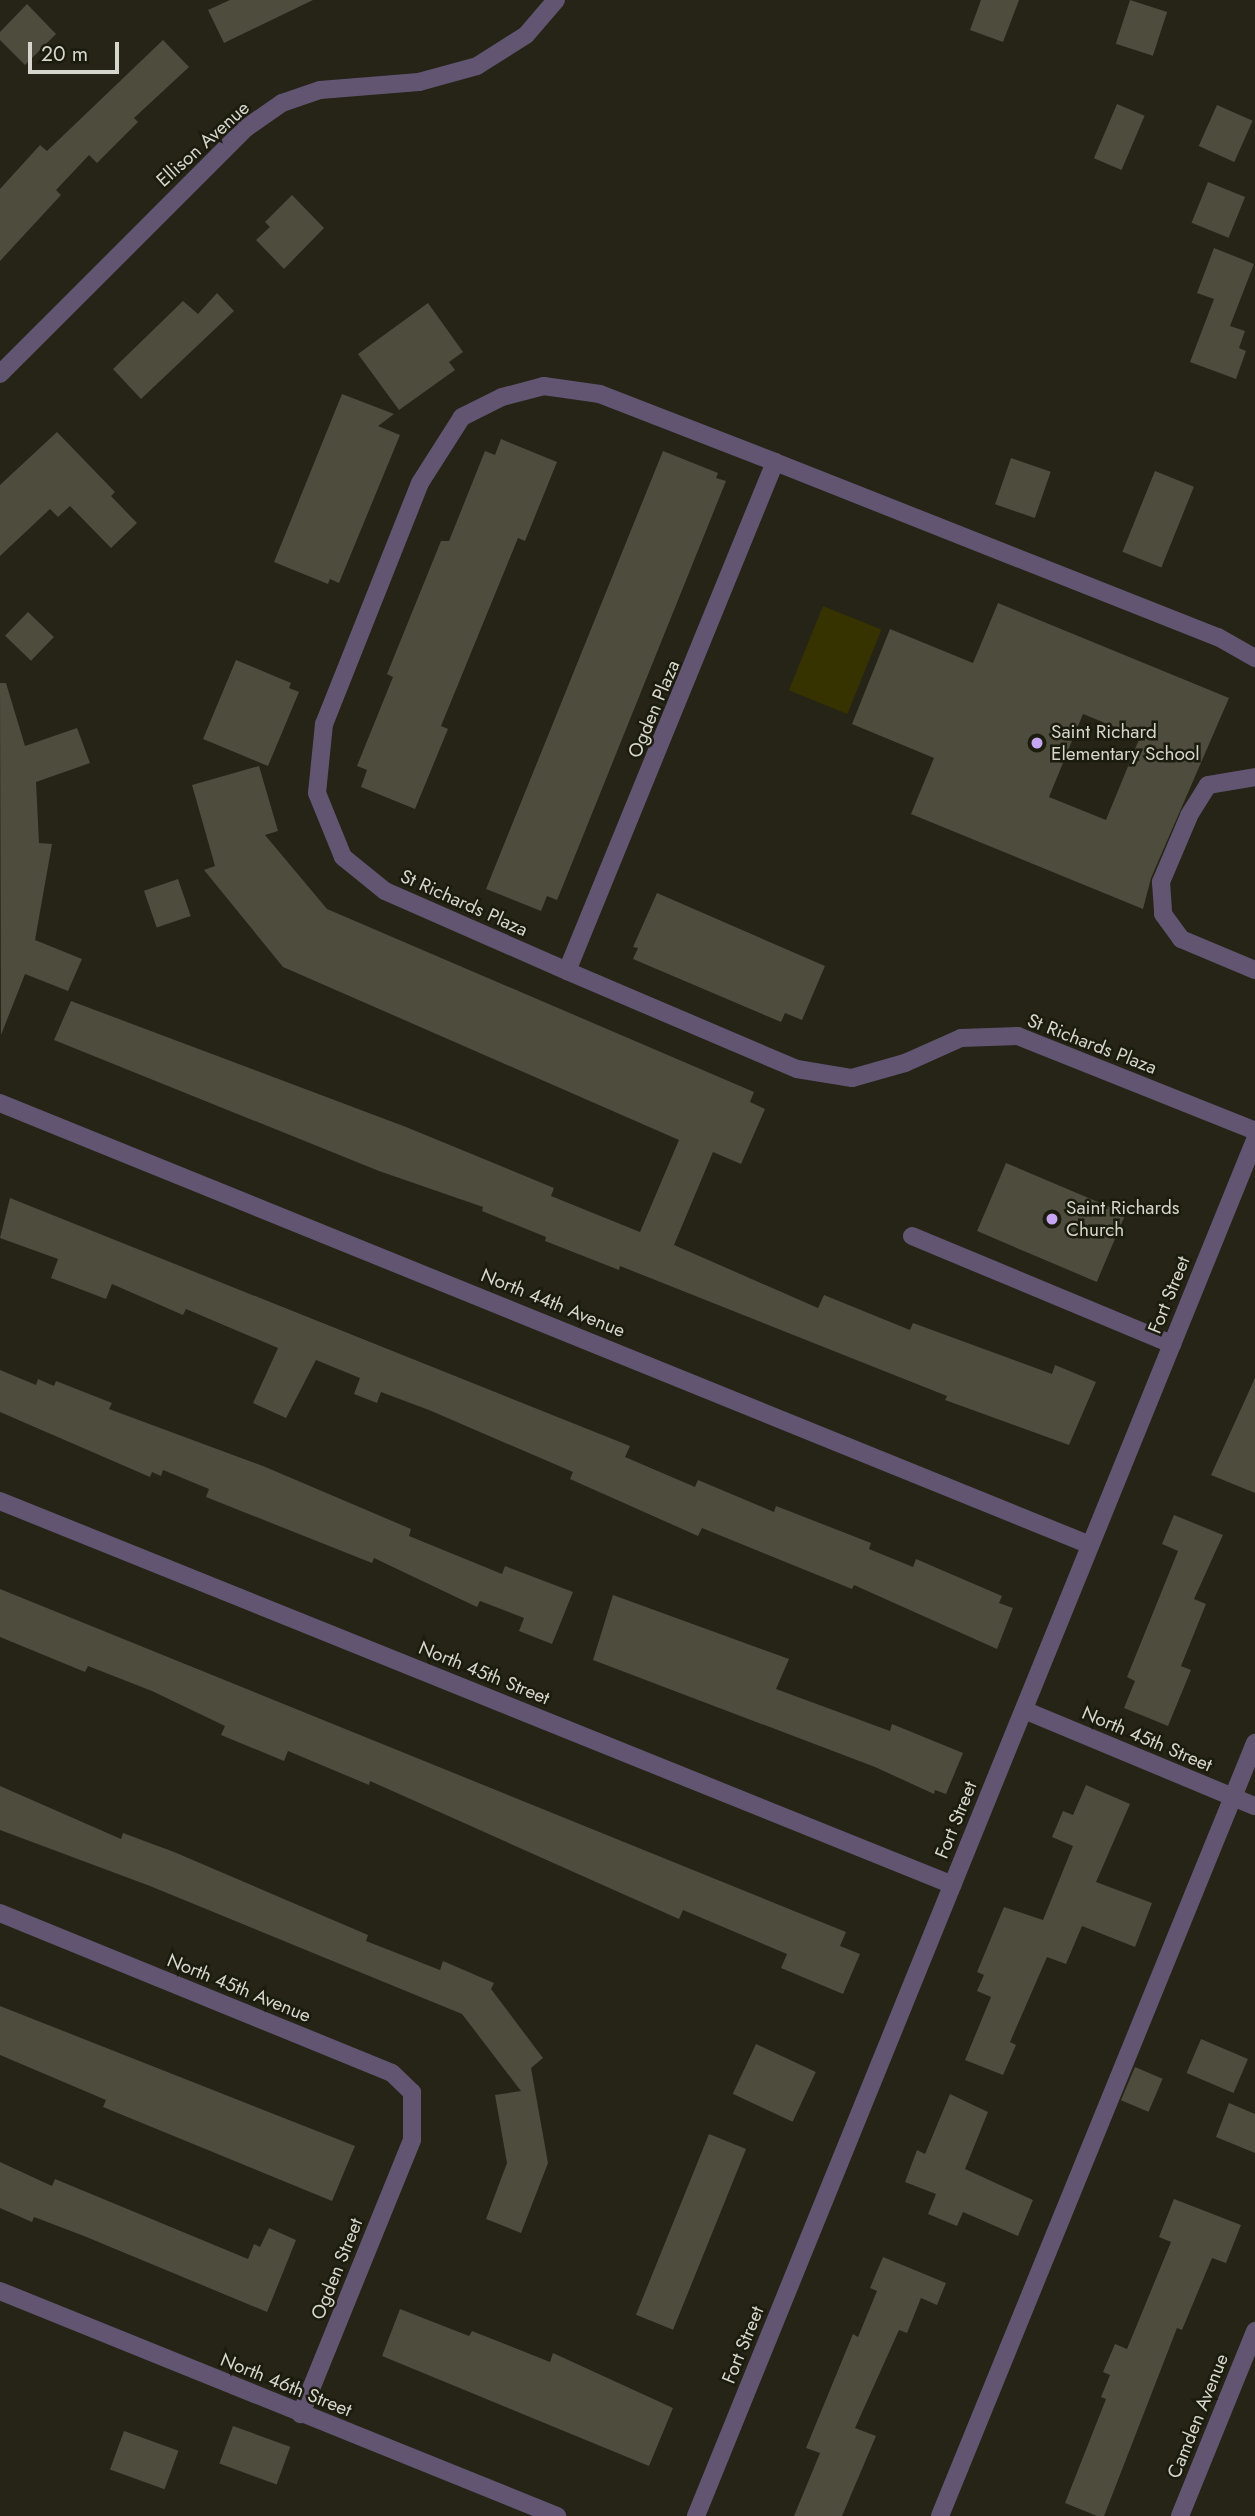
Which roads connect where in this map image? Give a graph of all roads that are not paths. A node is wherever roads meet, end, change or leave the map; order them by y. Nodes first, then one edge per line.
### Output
1 (556, 0) edge
2 (0, 374) edge
3 (775, 462) junction
4 (1255, 659) edge
5 (1255, 777) edge
6 (567, 971) junction
7 (1255, 971) edge
8 (0, 1103) edge
9 (1255, 1131) edge
10 (1255, 1140) edge
11 (912, 1236) dead end
12 (1172, 1344) junction
13 (0, 1501) edge
14 (1090, 1545) junction
15 (1024, 1710) junction
16 (1255, 1743) edge
17 (1234, 1797) junction
18 (1255, 1806) edge
19 (953, 1885) junction
20 (0, 1913) edge
21 (412, 2140) joint
22 (0, 2291) edge
23 (1255, 2331) edge
24 (301, 2414) junction
25 (557, 2516) edge
26 (696, 2516) edge
27 (940, 2516) edge
28 (1180, 2516) edge

1 - 2 street, Ellison Avenue
3 - 4 street, St Richards Plaza
3 - 6 street, Ogden Plaza
3 - 6 street, St Richards Plaza
5 - 7 street
6 - 9 street, St Richards Plaza
8 - 14 street, North 44th Avenue
10 - 12 street, Fort Street
11 - 12 street
12 - 14 street, Fort Street
13 - 19 street, North 45th Street
14 - 15 street, Fort Street
15 - 17 street, North 45th Street
15 - 19 street, Fort Street
16 - 17 street
17 - 18 street, North 45th Street
17 - 27 street
19 - 26 street, Fort Street
20 - 21 street, North 45th Avenue
21 - 24 street, Ogden Street
22 - 24 street, North 46th Street
23 - 28 street, Camden Avenue
24 - 25 street, North 46th Street

